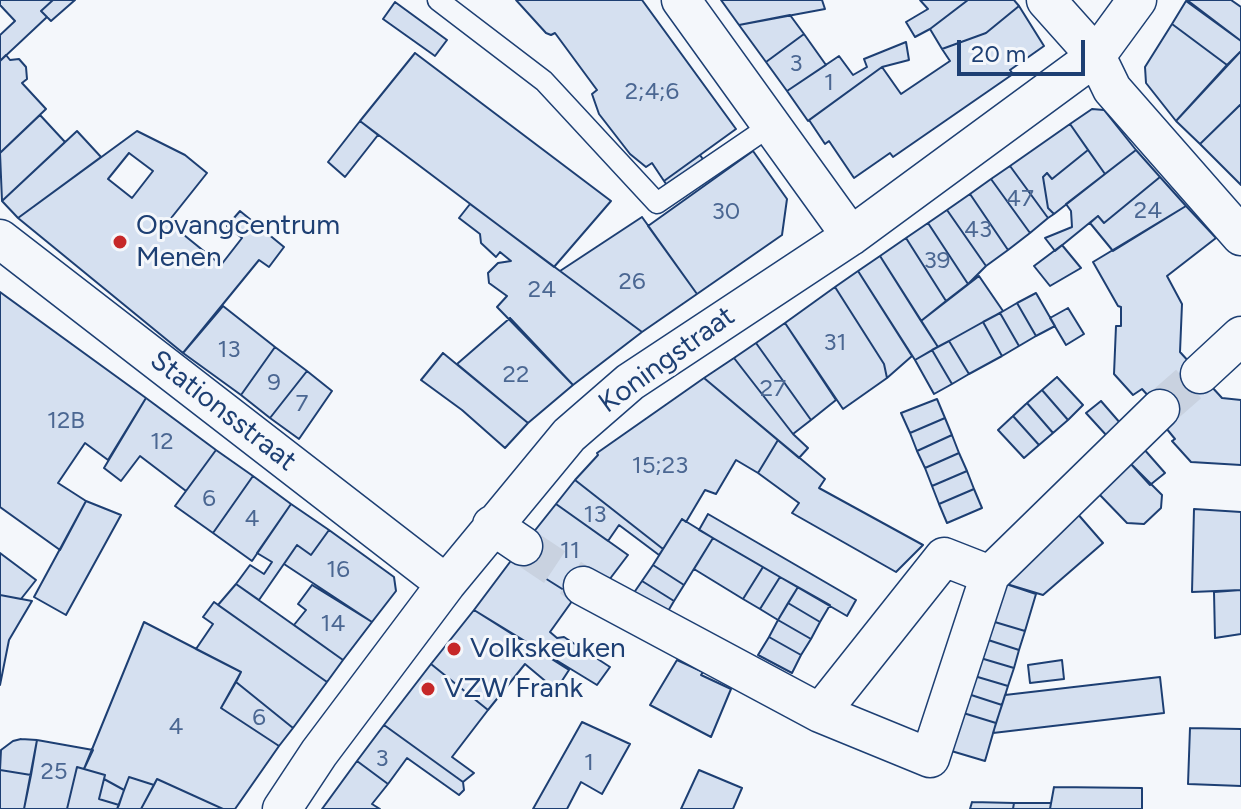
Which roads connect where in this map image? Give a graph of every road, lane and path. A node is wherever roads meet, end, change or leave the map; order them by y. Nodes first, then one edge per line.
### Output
1 (438, 0) edge
2 (681, 0) edge
3 (1046, 0) edge
4 (1137, 0) edge
5 (1096, 56) junction
6 (770, 126) junction
7 (851, 236) junction
8 (1241, 236) edge
9 (0, 239) edge
10 (1241, 336) edge
11 (1200, 374) tunnel mouth
12 (1160, 409) tunnel mouth
13 (990, 575) junction
14 (446, 584) junction
15 (583, 586) tunnel mouth
16 (820, 713) junction
17 (282, 809) edge

1 - 6 lane
2 - 6 street
3 - 5 street
4 - 5 street, Koningstraat
5 - 7 street, Koningstraat
5 - 8 street
6 - 7 street
7 - 14 street, Koningstraat
9 - 14 street, Stationsstraat
10 - 11 street
12 - 13 street
13 - 16 street
13 - 16 street
14 - 17 street, Koningstraat
15 - 16 street

